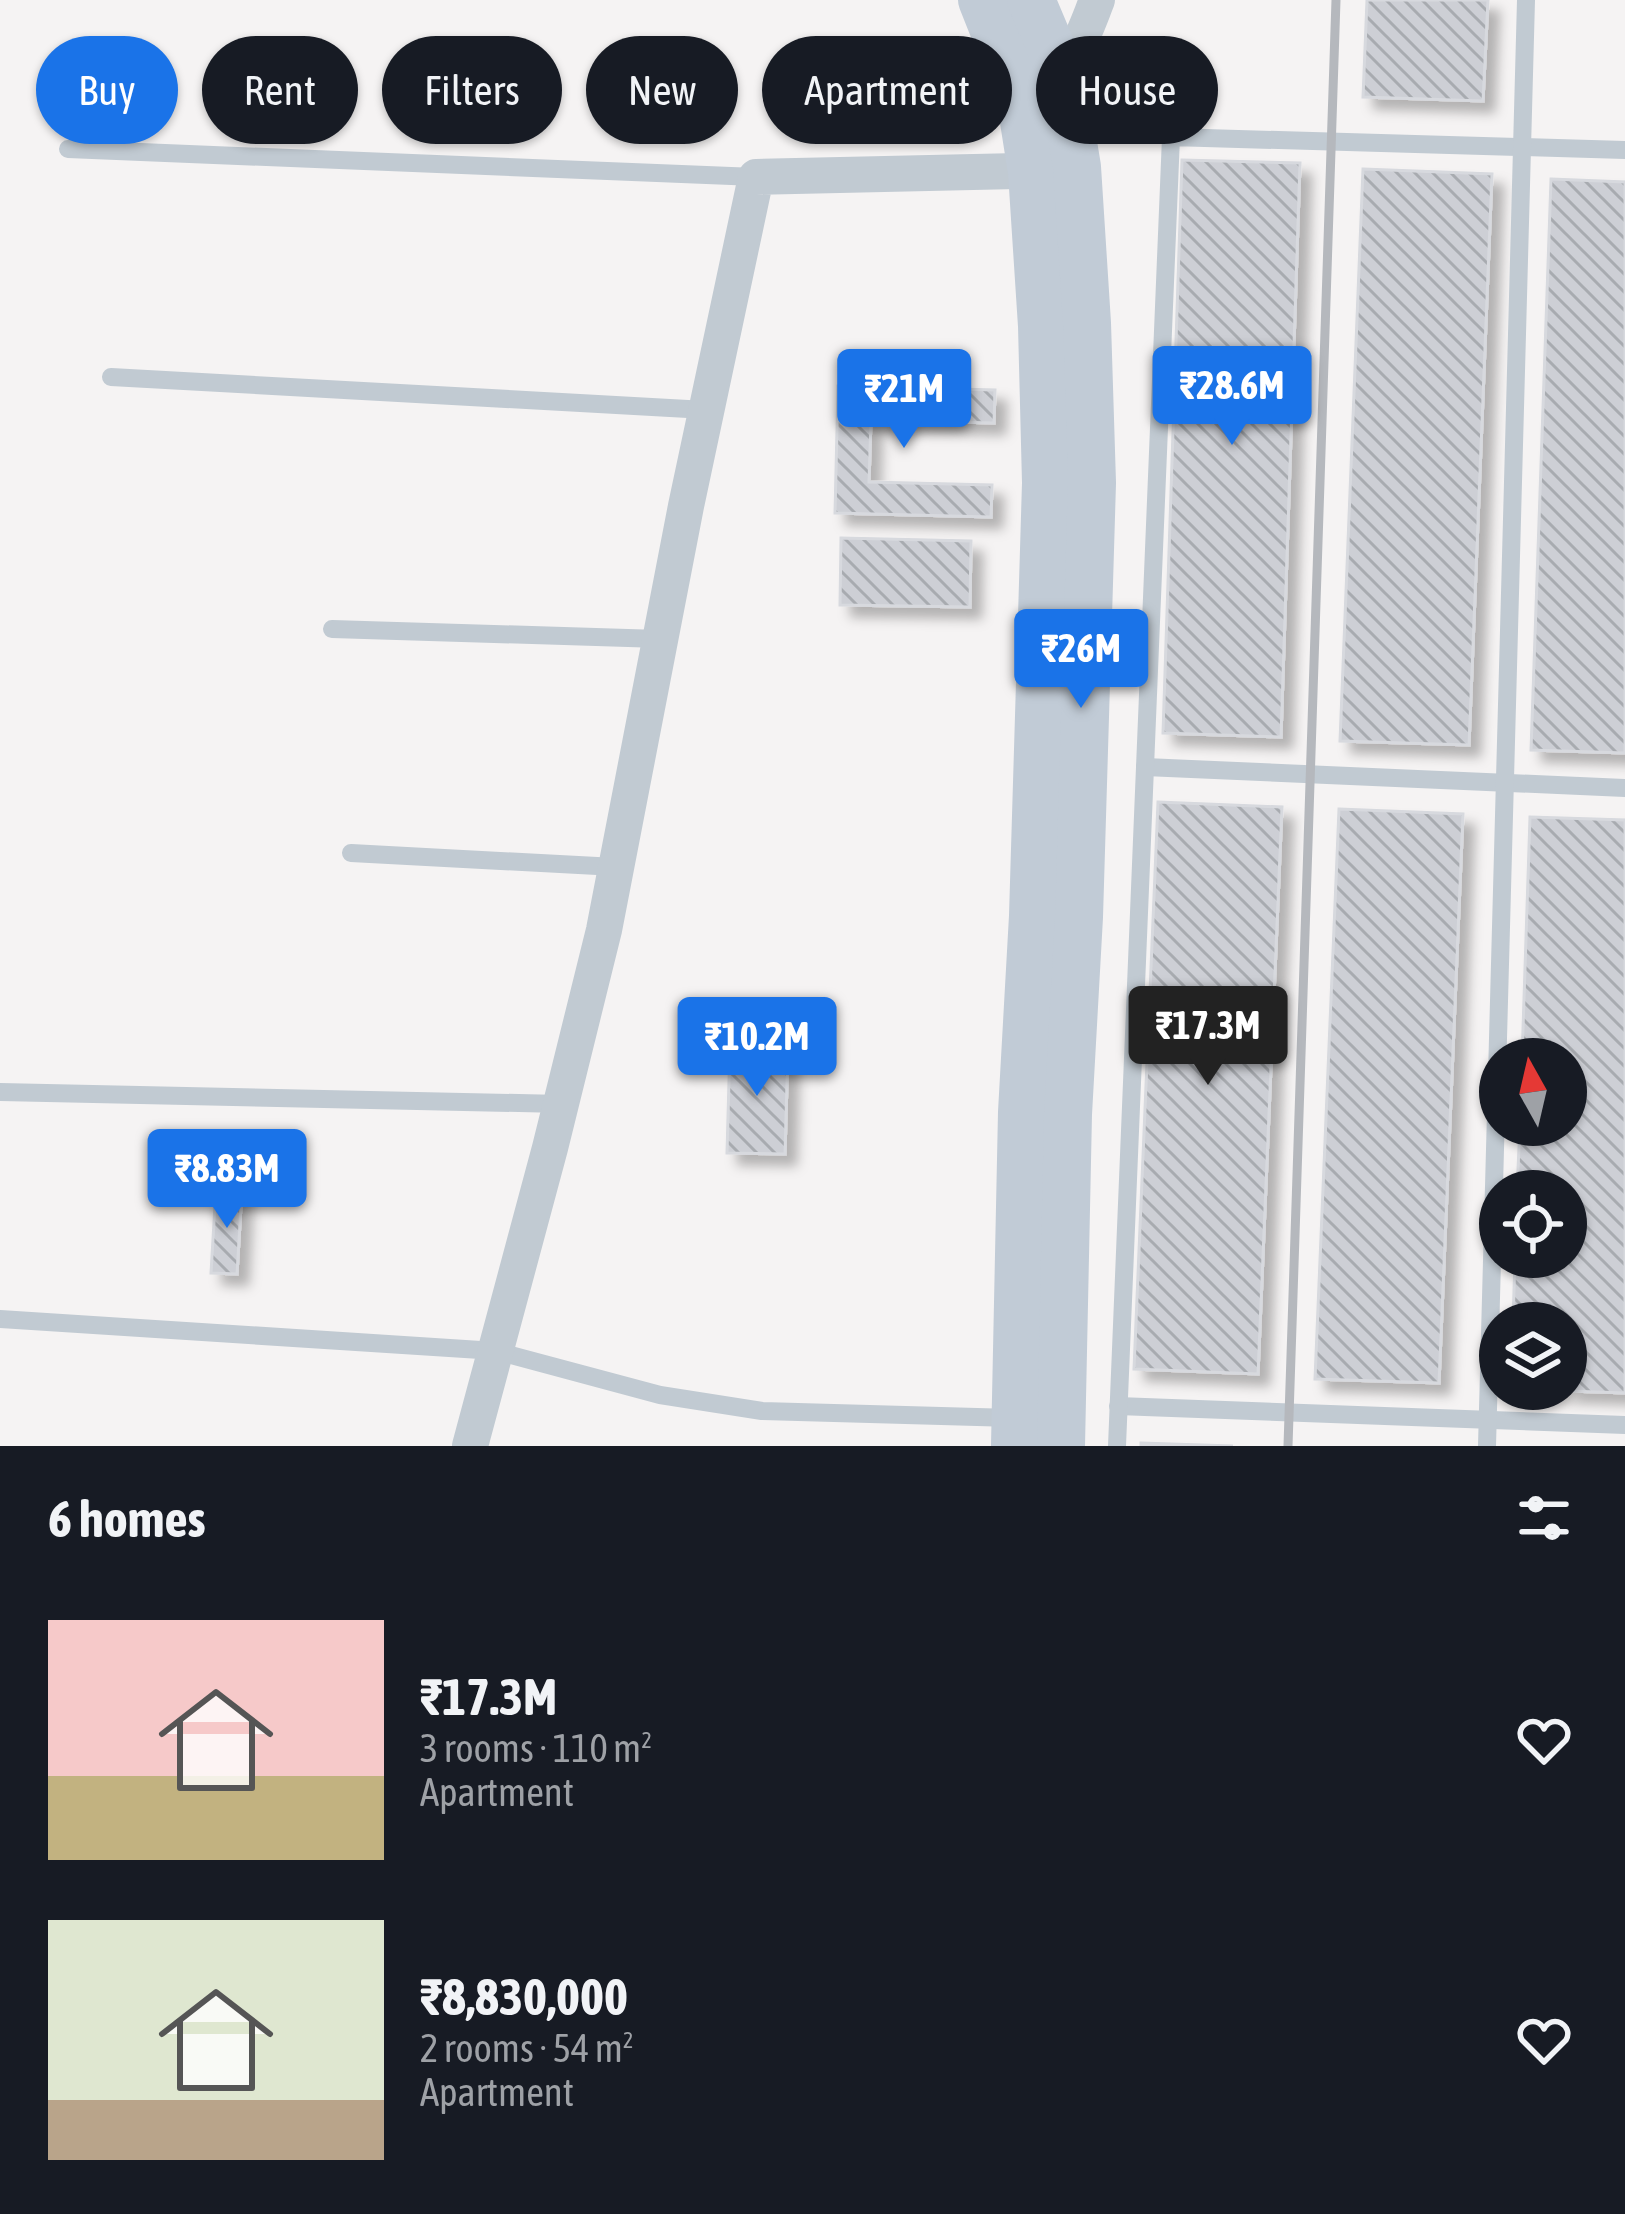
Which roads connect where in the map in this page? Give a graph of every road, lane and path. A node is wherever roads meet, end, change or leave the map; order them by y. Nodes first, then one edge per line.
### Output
1 (982, 0) edge
2 (1031, 0) edge
3 (1097, 0) edge
4 (1526, 0) edge
5 (1046, 36) edge
6 (1084, 36) edge
7 (1036, 86) edge
8 (1020, 96) junction
9 (1056, 144) edge
10 (1521, 147) junction
11 (68, 149) dead end
12 (1625, 150) edge
13 (1054, 170) junction
14 (756, 177) junction
15 (111, 377) dead end
16 (706, 410) junction
17 (332, 628) dead end
18 (660, 639) junction
19 (1145, 767) junction
20 (1506, 782) junction
21 (1625, 788) edge
22 (351, 853) dead end
23 (616, 867) junction
24 (0, 1092) edge
25 (562, 1103) junction
26 (0, 1319) edge
27 (496, 1351) junction
28 (1118, 1406) junction
29 (1488, 1419) junction
30 (1625, 1425) edge
31 (1016, 1432) edge
32 (470, 1446) edge
33 (1061, 1446) edge
34 (1117, 1446) edge
35 (1486, 1446) edge

1 - 8 street
2 - 5 street
3 - 6 street
4 - 10 lane
7 - 8 street
8 - 13 street
9 - 13 street
10 - 12 lane
10 - 19 lane
10 - 20 lane
11 - 14 lane
13 - 14 street
13 - 31 street
13 - 33 street
14 - 16 street
15 - 16 lane
16 - 18 street
17 - 18 lane
18 - 23 street
19 - 20 lane
19 - 28 lane
20 - 21 lane
20 - 29 lane
22 - 23 lane
23 - 25 street
24 - 25 lane
25 - 27 street
26 - 27 lane
27 - 31 lane
27 - 32 street
28 - 29 lane
28 - 34 lane
29 - 30 lane
29 - 35 lane

